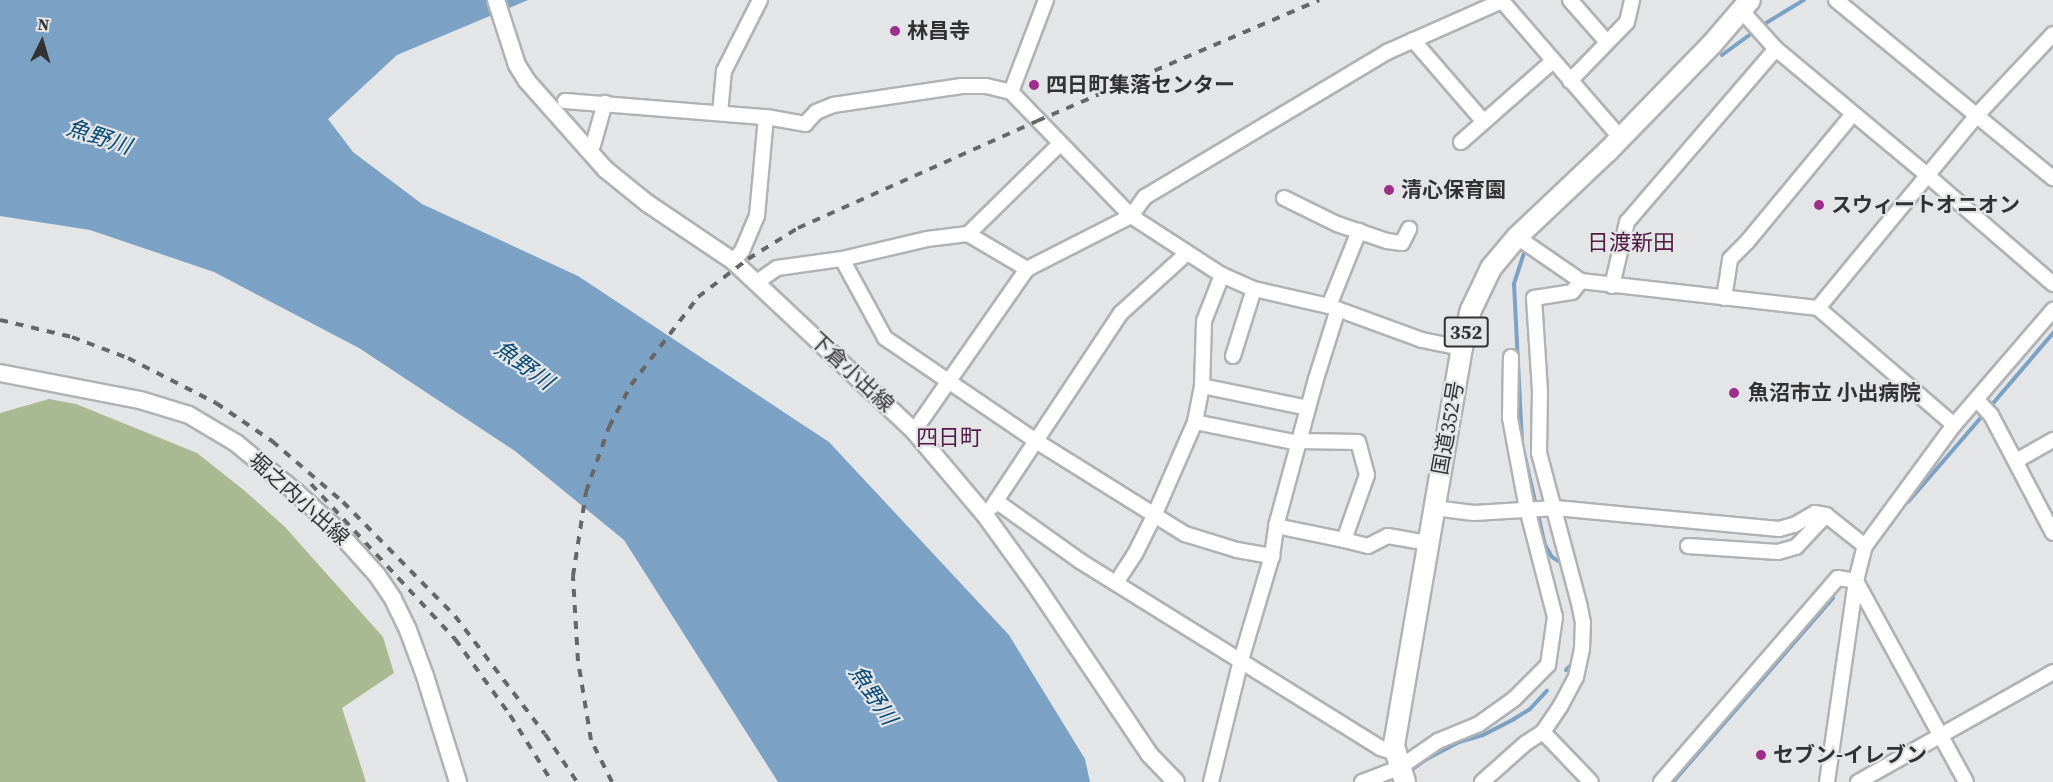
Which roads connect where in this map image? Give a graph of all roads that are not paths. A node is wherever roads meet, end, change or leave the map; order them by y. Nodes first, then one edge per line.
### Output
1 (496, 0) edge
2 (760, 0) edge
3 (1046, 0) edge
4 (1570, 0) edge
5 (1632, 0) edge
6 (1836, 0) edge
7 (1504, 1) edge
8 (1745, 5) edge
9 (2053, 34) edge
10 (1413, 40) junction
11 (1607, 42) junction
12 (1776, 49) junction
13 (1553, 62) junction
14 (1570, 81) junction
15 (1011, 92) junction
16 (565, 101) dead end
17 (605, 103) junction
18 (720, 113) junction
19 (1853, 114) junction
20 (1977, 115) junction
21 (766, 117) junction
22 (1484, 122) junction
23 (1620, 137) junction
24 (1461, 142) dead end
25 (1060, 144) junction
26 (588, 149) junction
27 (1926, 174) junction
28 (2053, 178) edge
29 (1284, 198) dead end
30 (1131, 216) junction
31 (1410, 229) dead end
32 (1359, 231) junction
33 (968, 234) junction
34 (1517, 237) junction
35 (1186, 254) junction
36 (842, 259) junction
37 (733, 261) junction
38 (1027, 269) junction
39 (1222, 274) junction
40 (1581, 281) junction
41 (757, 282) junction
42 (2053, 284) edge
43 (1612, 286) junction
44 (1254, 289) junction
45 (1724, 298) junction
46 (1334, 307) junction
47 (1818, 308) junction
48 (2053, 310) edge
49 (1462, 348) junction
50 (1233, 356) dead end
51 (1511, 357) dead end
52 (0, 373) edge
53 (947, 380) junction
54 (1202, 386) junction
55 (1977, 400) junction
56 (1308, 408) junction
57 (1195, 422) junction
58 (1953, 425) junction
59 (914, 431) junction
60 (2053, 440) edge
61 (1036, 441) junction
62 (1299, 442) junction
63 (2016, 461) junction
64 (996, 501) junction
65 (1434, 508) junction
66 (1533, 508) junction
67 (1556, 508) junction
68 (985, 515) junction
69 (1826, 515) junction
70 (1154, 516) junction
71 (1276, 526) junction
72 (2053, 533) edge
73 (1344, 540) junction
74 (1428, 543) junction
75 (1688, 546) dead end
76 (1865, 546) junction
77 (1272, 556) junction
78 (1856, 581) junction
79 (1116, 583) junction
80 (1241, 660) junction
81 (2053, 672) edge
82 (1543, 732) junction
83 (1940, 734) junction
84 (1400, 768) edge
85 (458, 782) edge
86 (1176, 782) edge
87 (1211, 782) edge
88 (1362, 782) edge
89 (1482, 782) edge
90 (1592, 782) edge
91 (1661, 782) edge
92 (1827, 782) edge
93 (1858, 782) edge
94 (1966, 782) edge

1 - 26 main road, 下倉小出線
2 - 18 street
3 - 15 street
4 - 11 street
5 - 11 street
6 - 20 street
7 - 10 street
7 - 13 street
8 - 12 street
8 - 23 highway, 国道352号 / 352
9 - 20 street
10 - 22 street
10 - 30 street
11 - 14 street
12 - 19 street
12 - 43 street
13 - 14 street
13 - 22 street
14 - 23 street
15 - 21 street
15 - 25 street
16 - 17 street
17 - 18 street
17 - 26 street
18 - 21 street
19 - 27 street
19 - 45 street
20 - 27 street
20 - 28 street
21 - 37 street
22 - 24 street
23 - 34 highway, 国道352号 / 352
25 - 30 street
25 - 33 street
26 - 37 main road, 下倉小出線
27 - 42 street
27 - 47 street
29 - 32 street
30 - 35 street
30 - 38 street
31 - 32 street
32 - 46 street
33 - 36 street
33 - 38 street
34 - 40 street
34 - 49 highway, 国道352号 / 352
35 - 39 street
35 - 61 street
36 - 41 street
36 - 53 street
37 - 41 main road, 下倉小出線
38 - 53 street
39 - 44 street
39 - 54 street
40 - 43 street
40 - 67 street
41 - 59 main road, 下倉小出線
43 - 45 street
44 - 46 street
44 - 50 street
45 - 47 street
46 - 49 street
46 - 56 street
47 - 58 street
48 - 55 street
49 - 65 highway, 国道352号 / 352
51 - 66 street
52 - 85 main road, 堀之内小出線
53 - 59 street
53 - 61 street
54 - 56 street
54 - 57 street
55 - 58 street
55 - 63 street
56 - 62 street
57 - 62 street
57 - 70 street
58 - 76 street
59 - 68 main road, 下倉小出線
60 - 63 street
61 - 64 street
61 - 70 street
62 - 71 street
62 - 73 street
63 - 72 street
64 - 68 street
64 - 79 street
65 - 66 street
65 - 74 highway, 国道352号 / 352
66 - 67 street
66 - 84 street
67 - 69 street
67 - 82 street
68 - 86 main road, 下倉小出線
69 - 75 street
69 - 76 street
70 - 77 street
70 - 79 street
71 - 73 street
71 - 77 street
73 - 74 street
74 - 84 highway, 国道352号 / 352
76 - 78 street
77 - 80 street
78 - 83 street
78 - 91 street
78 - 92 street
79 - 80 street
80 - 84 street
80 - 87 street
81 - 83 street
82 - 89 street
82 - 90 street
83 - 93 street
83 - 94 street
84 - 88 street

